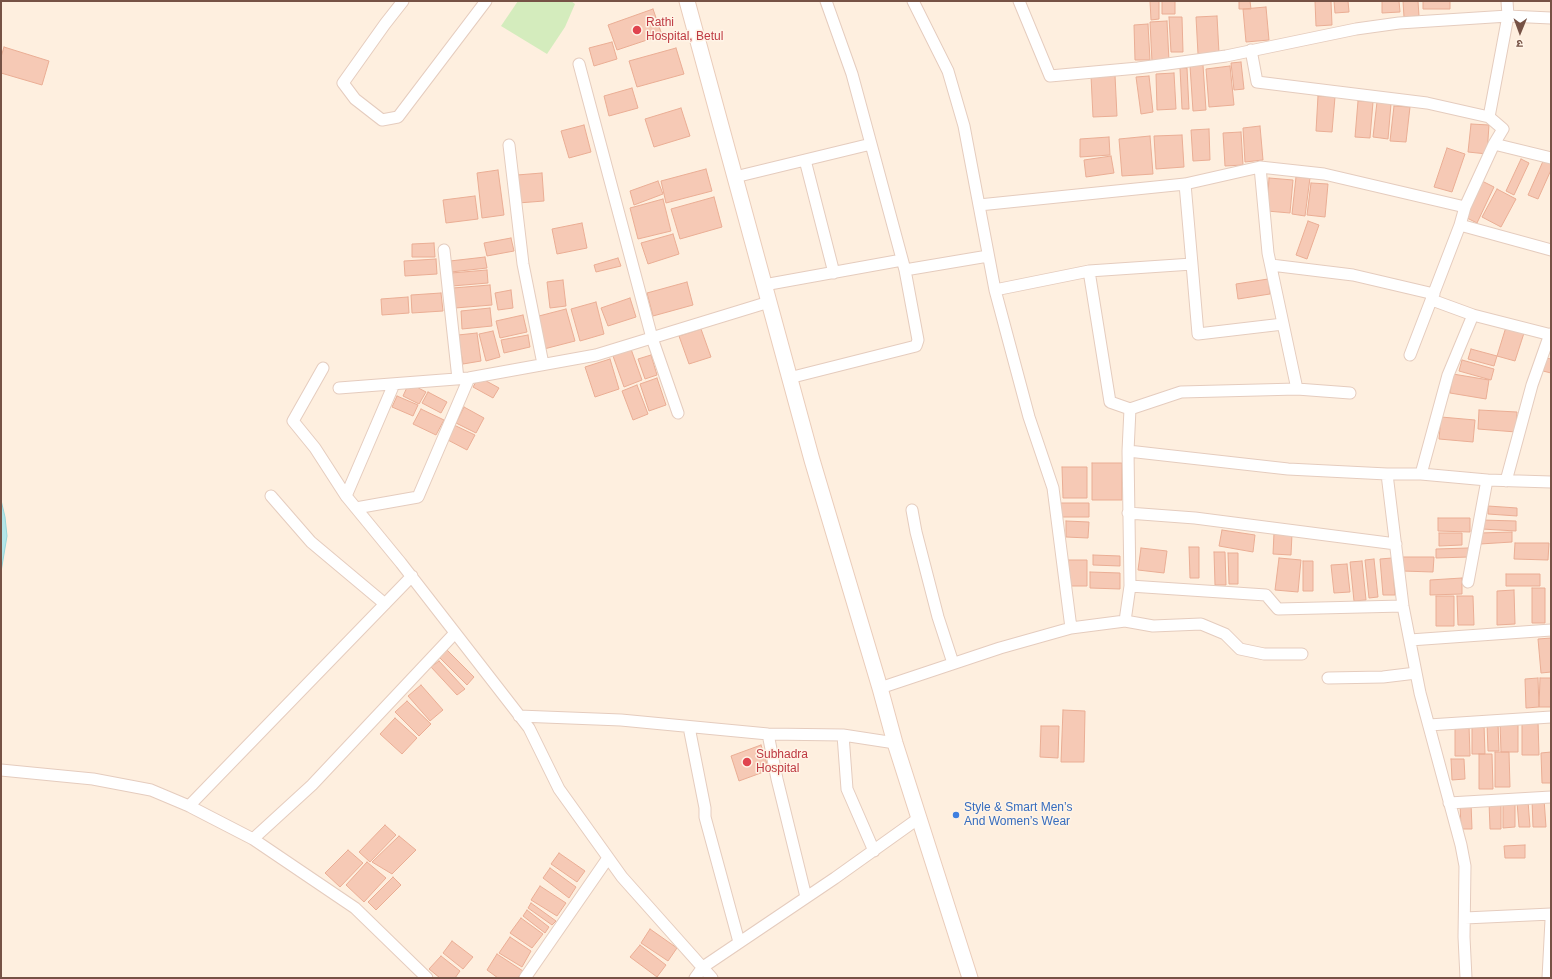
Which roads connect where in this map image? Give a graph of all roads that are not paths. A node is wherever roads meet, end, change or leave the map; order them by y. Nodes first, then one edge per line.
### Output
1 (403, 1) edge
2 (486, 1) edge
3 (687, 1) edge
4 (826, 1) edge
5 (914, 1) edge
6 (1019, 1) edge
7 (1508, 1) edge
8 (1508, 16) junction
9 (1551, 18) edge
10 (1252, 50) junction
11 (579, 64) dead end
12 (1489, 117) junction
13 (871, 144) junction
14 (1494, 144) junction
15 (509, 145) dead end
16 (1551, 158) edge
17 (805, 160) junction
18 (1260, 167) junction
19 (735, 177) junction
20 (1185, 184) junction
21 (979, 205) junction
22 (1466, 207) junction
23 (1460, 225) junction
24 (444, 250) dead end
25 (1551, 250) edge
26 (988, 256) junction
27 (1192, 264) junction
28 (904, 265) junction
29 (1271, 265) junction
30 (1089, 271) junction
31 (834, 273) junction
32 (764, 286) junction
33 (995, 290) junction
34 (1433, 297) junction
35 (769, 302) junction
36 (1473, 315) junction
37 (1283, 324) junction
38 (1551, 334) edge
39 (652, 338) junction
40 (1410, 355) dead end
41 (543, 364) junction
42 (323, 368) dead end
43 (463, 378) junction
44 (789, 378) junction
45 (394, 384) junction
46 (339, 388) dead end
47 (1296, 389) junction
48 (1350, 393) dead end
49 (1130, 409) junction
50 (678, 413) dead end
51 (1128, 451) junction
52 (1387, 474) junction
53 (1421, 474) junction
54 (1487, 480) junction
55 (1506, 481) junction
56 (1551, 482) edge
57 (272, 496) dead end
58 (346, 496) junction
59 (356, 508) junction
60 (912, 510) dead end
61 (1128, 513) junction
62 (1396, 544) junction
63 (412, 576) junction
64 (1468, 582) dead end
65 (1130, 586) junction
66 (385, 604) junction
67 (1403, 606) junction
68 (1125, 621) junction
69 (1070, 628) junction
70 (1551, 630) edge
71 (455, 633) junction
72 (1410, 640) junction
73 (1302, 654) dead end
74 (953, 663) junction
75 (1416, 673) junction
76 (1328, 678) dead end
77 (880, 688) junction
78 (519, 716) junction
79 (1551, 717) edge
80 (1429, 725) junction
81 (689, 727) junction
82 (768, 734) junction
83 (843, 735) junction
84 (895, 743) junction
85 (1, 770) edge
86 (1551, 797) edge
87 (1449, 803) junction
88 (189, 806) junction
89 (919, 818) junction
90 (253, 839) junction
91 (874, 851) junction
92 (608, 858) junction
93 (806, 897) junction
94 (1551, 914) edge
95 (1465, 918) junction
96 (1551, 920) edge
97 (739, 942) junction
98 (703, 967) junction
99 (427, 978) edge
100 (525, 978) edge
101 (695, 978) edge
102 (712, 978) edge
103 (970, 978) edge
104 (1466, 978) edge
105 (1548, 978) edge

1 - 2 street
3 - 19 main road
4 - 13 street
5 - 21 street
6 - 10 street
7 - 8 street
8 - 9 street
8 - 10 street
8 - 12 street
10 - 12 street
11 - 39 street
12 - 14 street
13 - 17 street
13 - 28 street
14 - 16 street
14 - 22 street
15 - 41 street
17 - 19 street
17 - 31 street
18 - 20 street
18 - 22 street
18 - 29 street
19 - 32 main road
20 - 21 street
20 - 27 street
21 - 26 street
22 - 23 street
23 - 25 street
23 - 34 street
24 - 43 street
26 - 28 street
26 - 33 street
27 - 30 street
27 - 37 street
28 - 31 street
28 - 44 street
29 - 34 street
29 - 37 street
30 - 33 street
30 - 49 street
31 - 32 street
32 - 35 main road
33 - 69 street
34 - 36 street
34 - 40 street
35 - 39 street
35 - 44 main road
36 - 38 street
36 - 53 street
37 - 47 street
38 - 55 street
39 - 41 street
39 - 50 street
41 - 43 street
42 - 58 street
43 - 45 street
43 - 59 street
44 - 77 main road
45 - 46 street
45 - 58 street
47 - 48 street
47 - 49 street
49 - 51 street
51 - 52 street
51 - 61 street
52 - 53 street
52 - 62 street
53 - 54 street
54 - 55 street
54 - 64 street
55 - 56 street
57 - 66 street
58 - 59 street
59 - 63 street
60 - 74 street
61 - 62 street
61 - 65 street
62 - 67 street
63 - 66 street
63 - 71 street
65 - 67 street
65 - 68 street
66 - 88 street
67 - 72 street
68 - 69 street
68 - 73 street
69 - 74 street
70 - 72 street
71 - 78 street
71 - 90 street
72 - 75 street
74 - 77 street
75 - 76 street
75 - 80 street
77 - 84 main road
78 - 81 street
78 - 92 street
79 - 80 street
80 - 87 street
81 - 82 street
81 - 97 street
82 - 83 street
82 - 93 street
83 - 84 street
83 - 91 street
84 - 89 main road
85 - 88 street
86 - 87 street
87 - 95 street
88 - 90 street
89 - 91 street
89 - 103 main road
90 - 99 street
91 - 93 street
92 - 98 street
92 - 100 street
93 - 97 street
94 - 95 street
95 - 104 street
96 - 105 street
97 - 98 street
98 - 101 street
98 - 102 street

